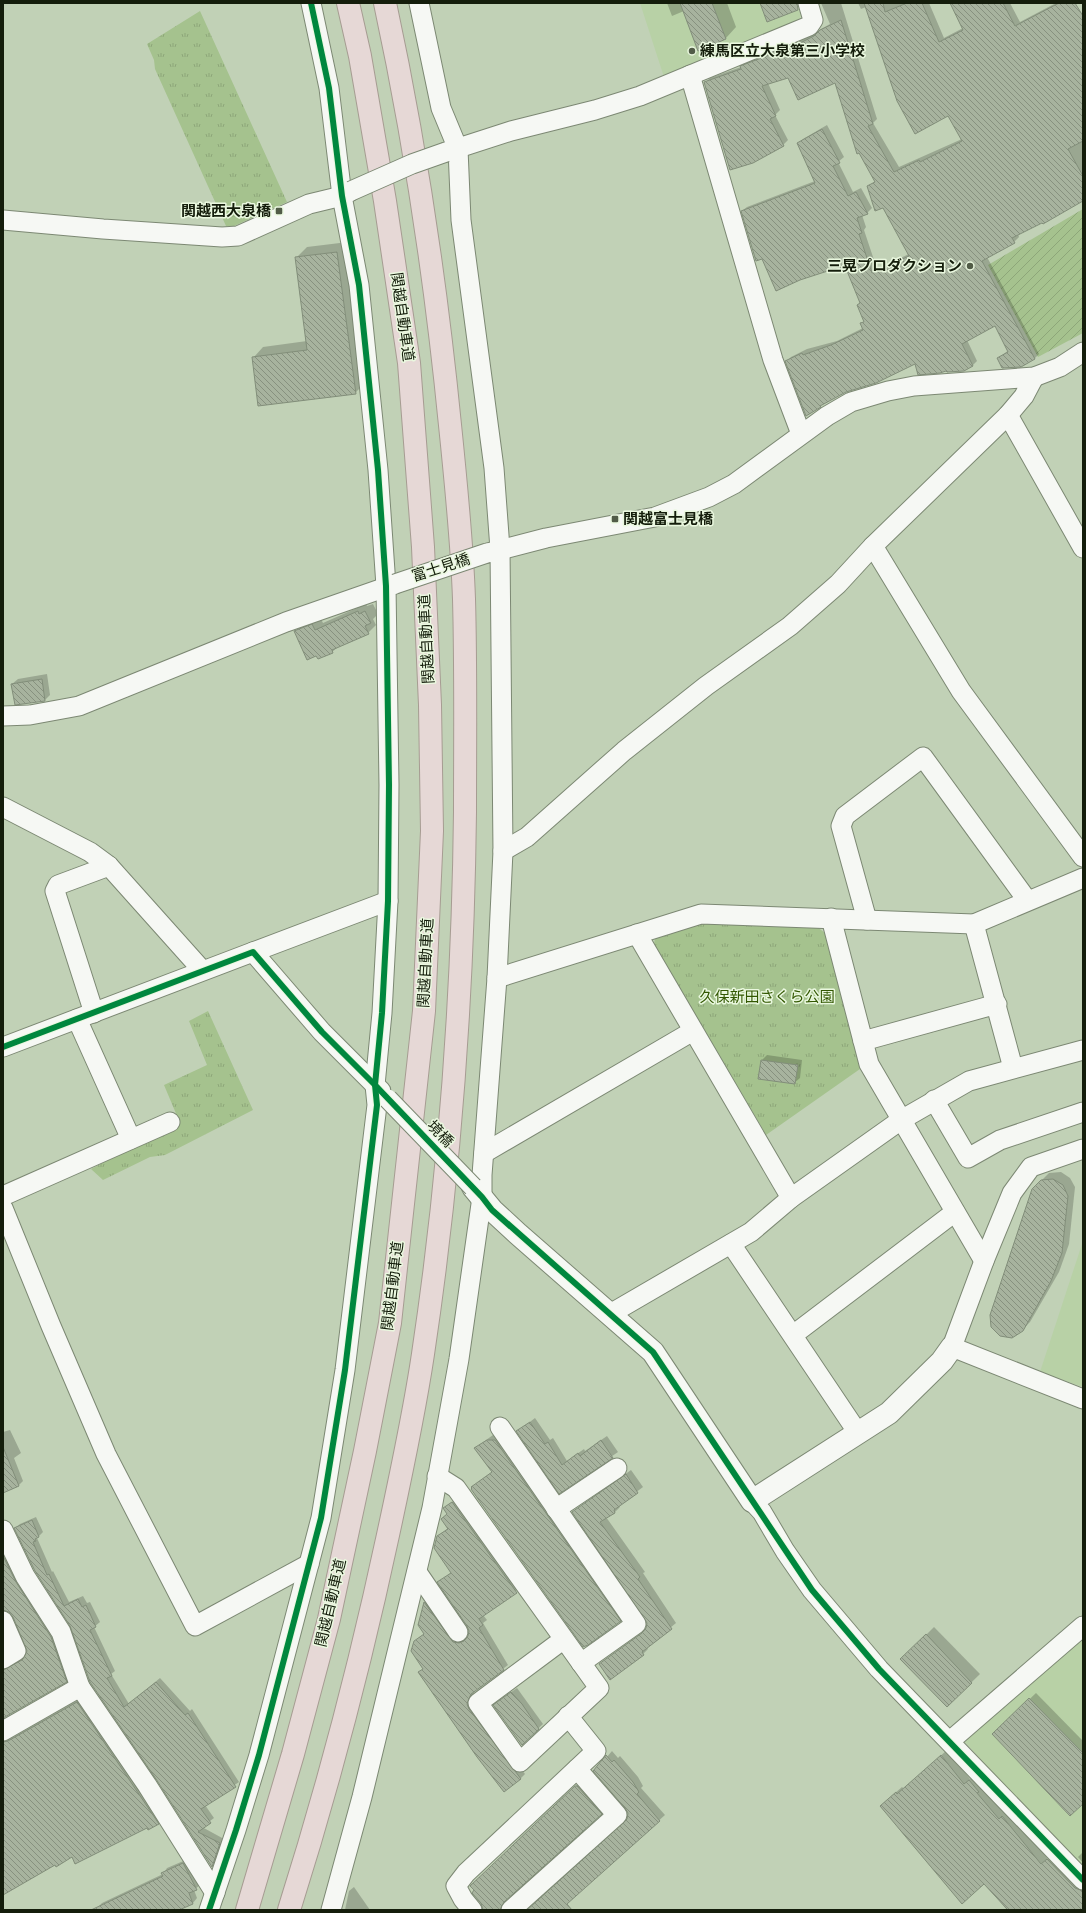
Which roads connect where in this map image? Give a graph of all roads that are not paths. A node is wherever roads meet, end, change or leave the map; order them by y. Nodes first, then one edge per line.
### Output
1 (311, 3) edge
2 (348, 3) edge
3 (385, 3) edge
4 (419, 3) edge
5 (808, 3) edge
6 (690, 75) junction
7 (452, 151) junction
8 (347, 193) junction
9 (3, 220) edge
10 (1083, 352) edge
11 (1034, 377) junction
12 (1008, 415) junction
13 (801, 434) junction
14 (874, 546) junction
15 (1083, 548) edge
16 (494, 551) junction
17 (390, 585) junction
18 (3, 716) edge
19 (3, 807) edge
20 (503, 851) junction
21 (1083, 857) edge
22 (109, 866) junction
23 (1083, 878) edge
24 (1027, 900) junction
25 (388, 902) junction
26 (831, 918) junction
27 (867, 920) junction
28 (974, 924) junction
29 (637, 934) junction
30 (253, 952) junction
31 (202, 970) junction
32 (497, 978) junction
33 (997, 1004) junction
34 (94, 1013) junction
35 (77, 1019) junction
36 (694, 1031) junction
37 (863, 1041) junction
38 (3, 1047) edge
39 (1083, 1050) edge
40 (1014, 1068) junction
41 (375, 1085) junction
42 (934, 1100) junction
43 (1083, 1112) edge
44 (901, 1120) junction
45 (170, 1122) dead end
46 (131, 1139) junction
47 (1083, 1149) edge
48 (484, 1153) junction
49 (478, 1192) junction
50 (3, 1196) edge
51 (791, 1198) junction
52 (3, 1208) edge
53 (955, 1212) junction
54 (731, 1244) junction
55 (984, 1260) junction
56 (610, 1314) junction
57 (793, 1335) junction
58 (952, 1347) junction
59 (1083, 1399) edge
60 (500, 1427) dead end
61 (858, 1433) junction
62 (617, 1468) dead end
63 (437, 1476) junction
64 (752, 1501) junction
65 (556, 1509) junction
66 (3, 1530) edge
67 (309, 1564) junction
68 (416, 1572) junction
69 (3, 1621) edge
70 (1083, 1626) edge
71 (458, 1632) dead end
72 (564, 1639) junction
73 (3, 1658) edge
74 (581, 1663) junction
75 (80, 1687) junction
76 (568, 1716) junction
77 (3, 1731) edge
78 (950, 1741) junction
79 (577, 1769) junction
80 (1083, 1880) edge
81 (212, 1902) edge
82 (247, 1910) edge
83 (289, 1910) edge
84 (331, 1910) edge
85 (472, 1910) edge
86 (511, 1910) edge

1 - 8 street
2 - 82 highway, 関越自動車道
3 - 83 highway
4 - 7 street
5 - 6 street
6 - 7 street
6 - 13 street
7 - 8 street, bridge
7 - 16 street
8 - 9 street
8 - 17 street
10 - 11 street, 富士見橋
11 - 12 street
11 - 13 street, 富士見橋
12 - 14 street
12 - 15 street
13 - 16 street, 富士見橋
14 - 20 street
14 - 21 street
16 - 17 street, 富士見橋, bridge
16 - 20 street
17 - 18 street, 富士見橋
17 - 25 street
19 - 22 street
20 - 32 street
22 - 31 street
22 - 34 street
23 - 24 street
24 - 27 street
24 - 28 street
25 - 30 street
25 - 41 street
26 - 27 street
26 - 29 street
26 - 37 street
27 - 28 street
28 - 33 street
29 - 32 street
29 - 36 street
30 - 31 street
30 - 41 street, 境橋
31 - 34 street
32 - 48 street
33 - 37 street
33 - 40 street
34 - 35 street
35 - 38 street
35 - 46 street
36 - 48 street
36 - 51 street
37 - 44 street
39 - 40 street
40 - 42 street
41 - 49 street, 境橋, bridge
41 - 67 street
42 - 43 street
42 - 44 street
44 - 51 street
44 - 53 street
45 - 46 street
46 - 50 street
47 - 55 street
48 - 49 street
49 - 56 street
49 - 63 street
51 - 54 street
52 - 67 street
53 - 55 street
53 - 57 street
54 - 56 street
54 - 57 street
55 - 58 street
56 - 64 street
57 - 61 street
58 - 59 street
58 - 61 street
60 - 65 street
61 - 64 street
62 - 65 street
63 - 68 street
63 - 72 street
64 - 78 street
65 - 74 street
66 - 75 street
67 - 81 street
68 - 71 street
68 - 84 street
69 - 73 street
70 - 78 street
72 - 74 street
72 - 76 street
74 - 76 street
75 - 77 street
75 - 81 street
76 - 79 street
78 - 80 street
79 - 85 street
79 - 86 street

